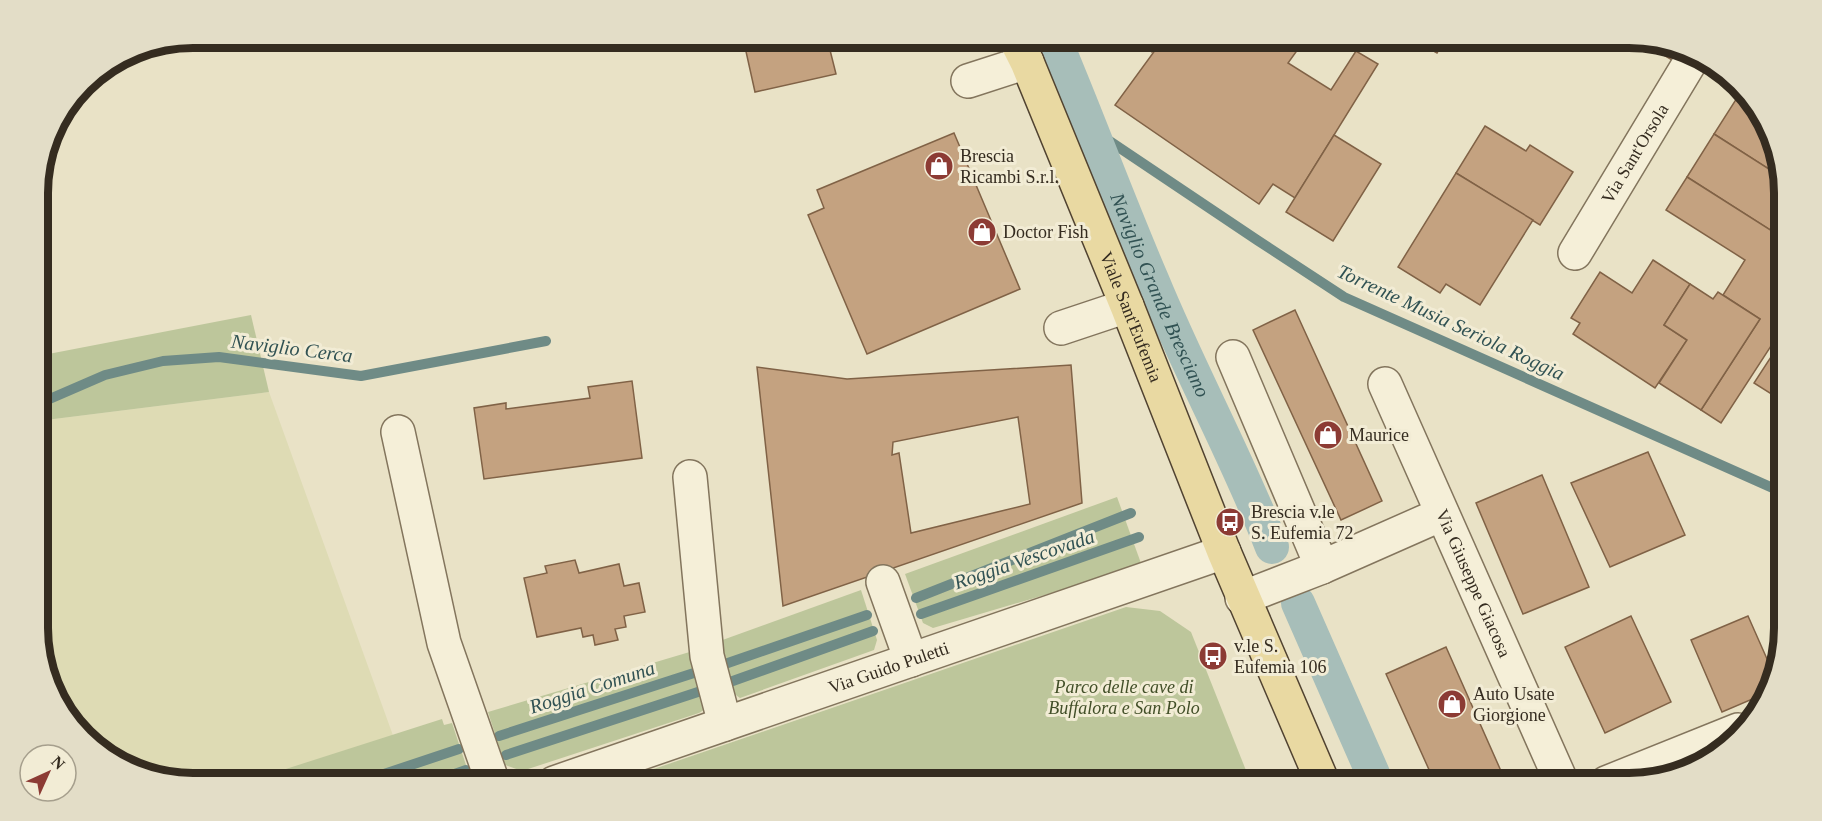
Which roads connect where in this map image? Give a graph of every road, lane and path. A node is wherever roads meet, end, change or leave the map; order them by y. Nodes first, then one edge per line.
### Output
1 (1021, 50) edge
2 (1690, 62) edge
3 (968, 81) dead end
4 (1575, 253) dead end
5 (1127, 306) junction
6 (1061, 328) dead end
7 (1233, 357) dead end
8 (1385, 384) dead end
9 (398, 432) dead end
10 (690, 477) dead end
11 (1442, 514) junction
12 (1224, 552) junction
13 (1322, 567) junction
14 (883, 582) dead end
15 (1242, 598) junction
16 (911, 660) junction
17 (725, 724) junction
18 (1728, 734) edge
19 (490, 773) edge
20 (583, 773) edge
21 (1319, 773) edge
22 (1558, 773) edge
23 (1631, 773) edge

1 - 3 street
1 - 5 main road, Viale Sant'Eufemia
2 - 4 street, Via Sant'Orsola
5 - 6 street
5 - 12 main road, Viale Sant'Eufemia
7 - 13 street
8 - 11 street, Via Giuseppe Giacosa
9 - 19 street
10 - 17 street
11 - 13 street
11 - 22 street, Via Giuseppe Giacosa
12 - 15 main road, Viale Sant'Eufemia
12 - 16 street, Via Guido Puletti
13 - 15 street
14 - 16 street
15 - 21 main road, Viale Sant'Eufemia
16 - 17 street, Via Guido Puletti
17 - 20 street, Via Guido Puletti
18 - 23 street

